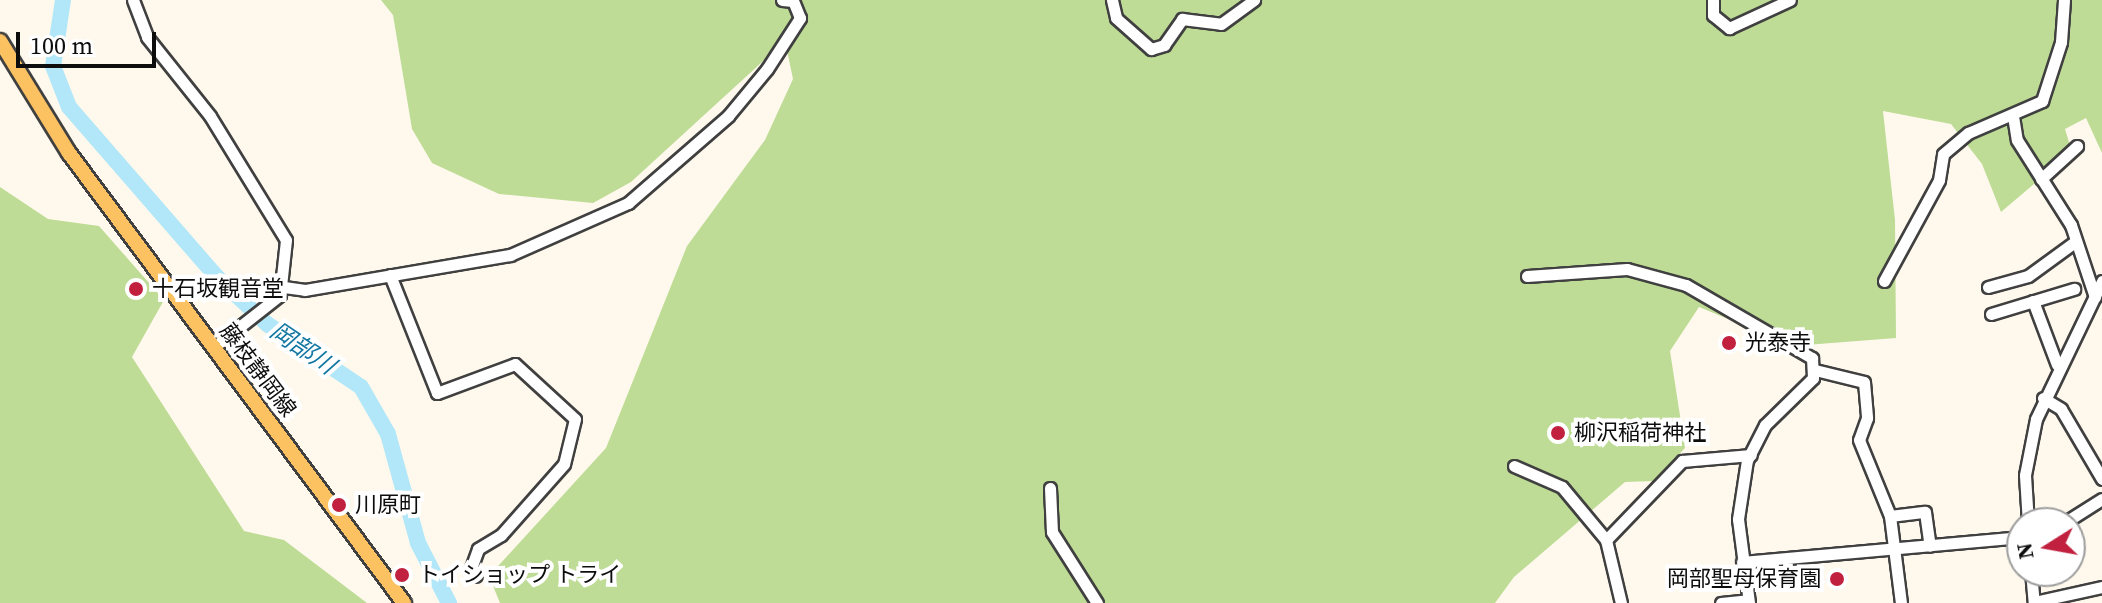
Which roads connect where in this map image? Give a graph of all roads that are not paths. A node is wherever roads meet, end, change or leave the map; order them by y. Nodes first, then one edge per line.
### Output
1 (133, 0) edge
2 (782, 0) edge
3 (1112, 0) edge
4 (1254, 0) edge
5 (1713, 0) edge
6 (1790, 0) edge
7 (2064, 0) edge
8 (0, 41) edge
9 (2013, 116) junction
10 (2077, 146) dead end
11 (2041, 179) junction
12 (2076, 241) junction
13 (390, 275) junction
14 (1527, 276) dead end
15 (1884, 281) dead end
16 (2102, 281) edge
17 (284, 287) junction
18 (1988, 287) dead end
19 (2074, 289) dead end
20 (2095, 297) junction
21 (2033, 301) junction
22 (1991, 314) dead end
23 (214, 347) junction
24 (2057, 365) junction
25 (1815, 370) junction
26 (2043, 398) junction
27 (1751, 455) junction
28 (1514, 466) dead end
29 (2102, 479) edge
30 (1050, 488) dead end
31 (2028, 507) edge
32 (1890, 516) junction
33 (2006, 539) edge
34 (1606, 540) junction
35 (1930, 546) junction
36 (1894, 550) junction
37 (1742, 562) junction
38 (476, 576) dead end
39 (2102, 587) edge
40 (1749, 601) edge
41 (404, 603) edge
42 (1097, 603) edge
43 (1621, 603) edge
44 (1721, 603) edge
45 (1901, 603) edge
46 (2034, 603) edge

1 - 17 street
2 - 13 street
3 - 4 street
5 - 6 street
7 - 9 street
8 - 23 main road, 藤枝静岡線
9 - 11 street
9 - 15 street
10 - 11 street
11 - 12 street
12 - 18 street
12 - 20 street
13 - 17 street
13 - 38 street
14 - 25 street
16 - 20 street
17 - 23 street
19 - 21 street
20 - 24 street
21 - 22 street
21 - 24 street
23 - 41 main road, 藤枝静岡線
24 - 26 street
25 - 27 street
25 - 32 street
26 - 29 street
26 - 31 street
27 - 34 street
27 - 37 street
28 - 34 street
30 - 42 street
32 - 35 street
32 - 36 street
33 - 35 street
34 - 43 street
35 - 36 street
36 - 37 street
36 - 45 street
37 - 40 street
39 - 46 street
40 - 44 street

